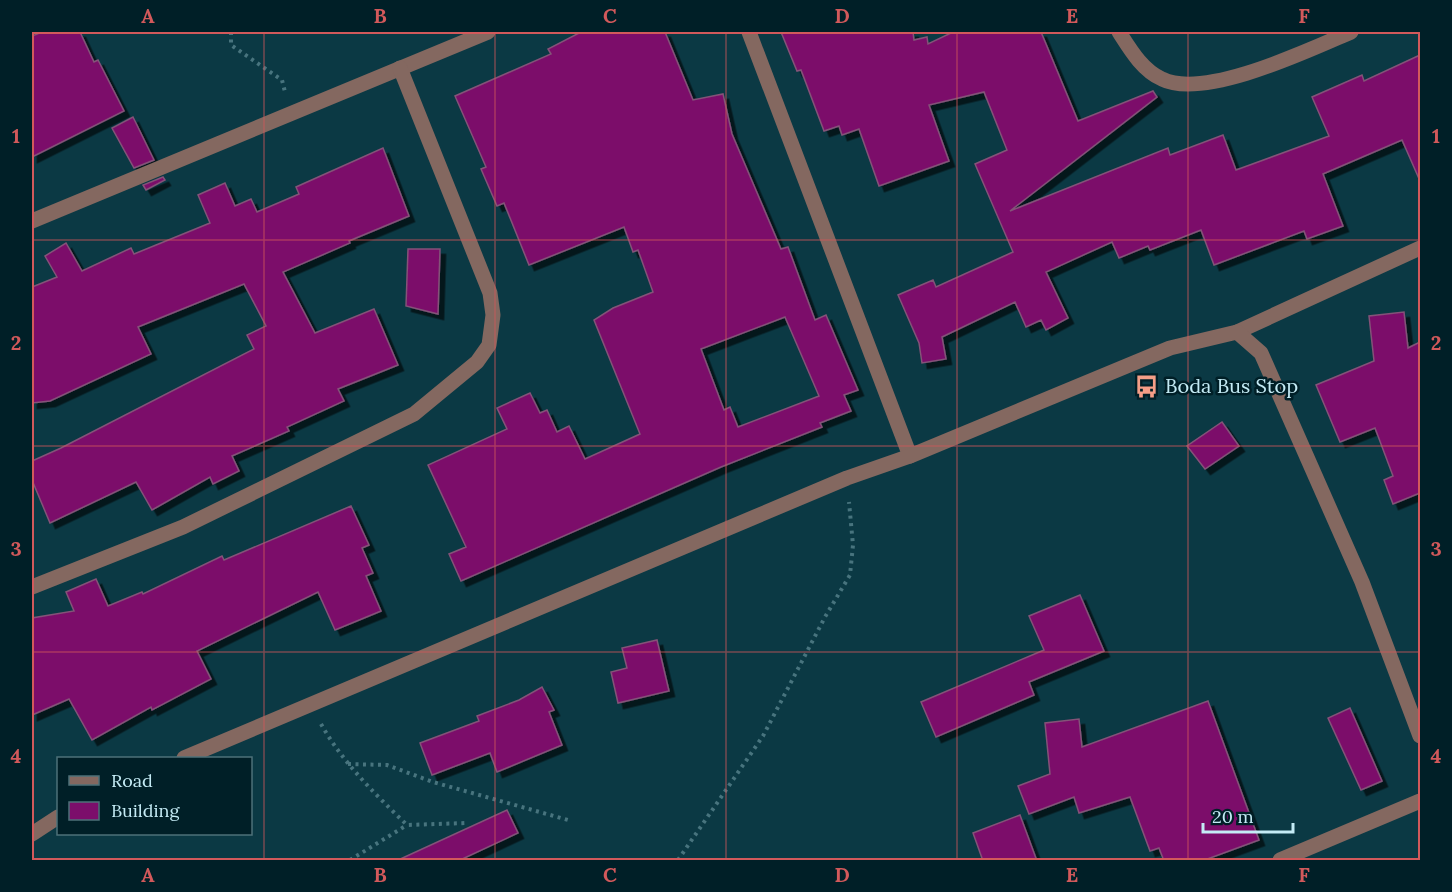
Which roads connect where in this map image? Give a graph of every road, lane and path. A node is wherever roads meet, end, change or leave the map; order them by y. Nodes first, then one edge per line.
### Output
1 (231, 32) edge
2 (488, 32) edge
3 (749, 32) edge
4 (1119, 32) edge
5 (1351, 32) edge
6 (400, 68) junction
7 (292, 113) junction
8 (32, 221) edge
9 (1420, 248) edge
10 (1237, 332) junction
11 (910, 456) junction
12 (847, 478) junction
13 (32, 587) edge
14 (310, 705) junction
15 (1420, 736) edge
16 (189, 757) edge
17 (348, 764) junction
18 (1420, 801) edge
19 (57, 818) edge
20 (568, 820) dead end
21 (466, 823) dead end
22 (407, 825) junction
23 (32, 834) edge
24 (350, 861) edge
25 (678, 861) edge
26 (1281, 861) edge

1 - 7 path
2 - 6 street
3 - 11 street
4 - 5 street
6 - 7 street
6 - 13 street
7 - 8 street
9 - 10 street
10 - 11 street
10 - 15 street
11 - 12 street
12 - 14 street
12 - 25 path
14 - 16 street
14 - 17 path
17 - 20 path
17 - 22 path
18 - 26 street
19 - 23 street
21 - 22 path
22 - 24 path

